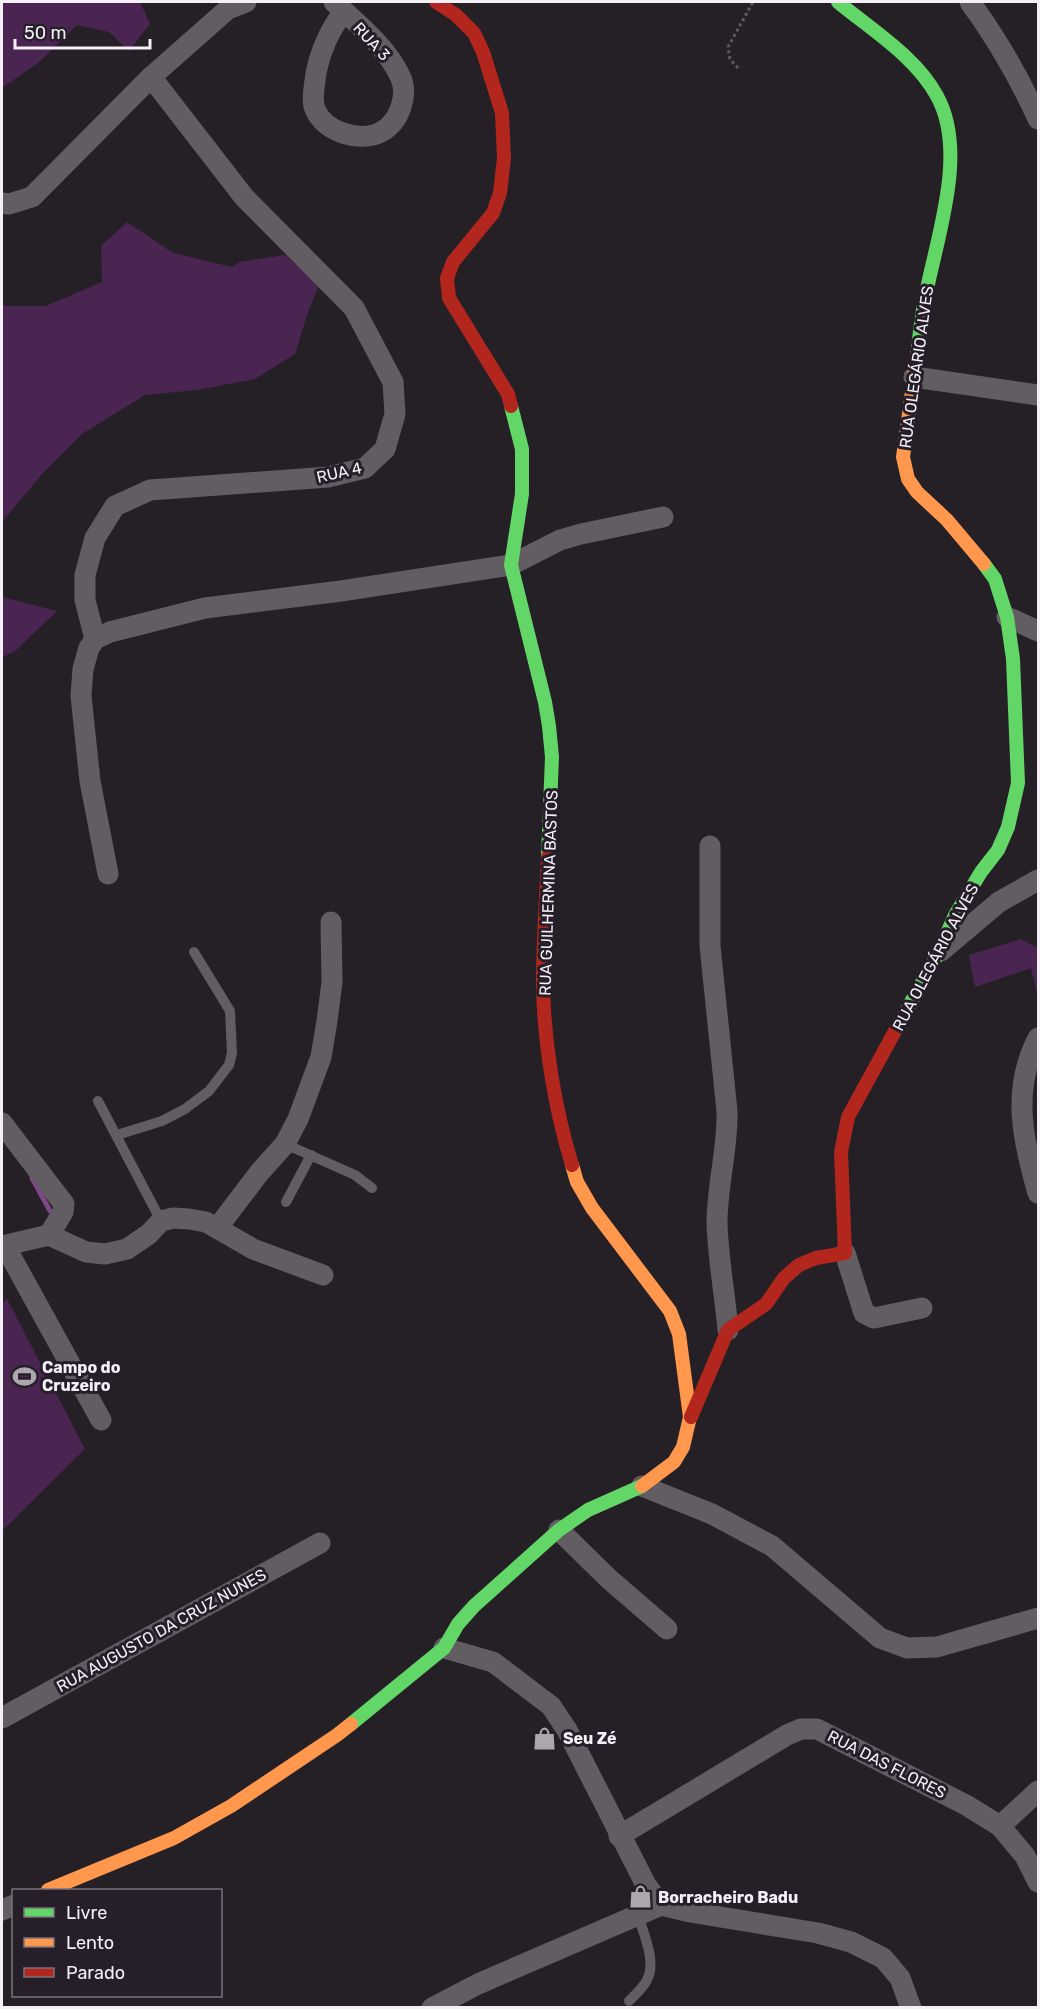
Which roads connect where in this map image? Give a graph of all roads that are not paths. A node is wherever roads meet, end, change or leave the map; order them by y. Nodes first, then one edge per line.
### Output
1 (246, 2) edge
2 (436, 2) edge
3 (838, 2) edge
4 (970, 2) edge
5 (339, 6) edge
6 (151, 77) junction
7 (1038, 118) edge
8 (2, 203) edge
9 (914, 376) junction
10 (1038, 395) edge
11 (663, 517) dead end
12 (511, 566) junction
13 (1007, 617) junction
14 (1038, 631) edge
15 (95, 639) junction
16 (710, 846) dead end
17 (108, 874) dead end
18 (1038, 880) edge
19 (331, 922) dead end
20 (195, 952) dead end
21 (938, 954) junction
22 (1038, 1038) edge
23 (98, 1101) dead end
24 (2, 1123) edge
25 (117, 1135) junction
26 (285, 1143) junction
27 (311, 1155) junction
28 (372, 1188) dead end
29 (1038, 1193) edge
30 (286, 1202) dead end
31 (161, 1221) junction
32 (218, 1227) junction
33 (49, 1235) junction
34 (3, 1246) edge
35 (845, 1253) junction
36 (323, 1275) dead end
37 (922, 1308) dead end
38 (729, 1330) junction
39 (690, 1417) junction
40 (101, 1420) dead end
41 (642, 1486) junction
42 (558, 1530) junction
43 (321, 1543) dead end
44 (1038, 1618) edge
45 (667, 1629) dead end
46 (444, 1648) junction
47 (2, 1718) edge
48 (1038, 1791) edge
49 (1000, 1826) junction
50 (620, 1836) junction
51 (1038, 1882) edge
52 (50, 1889) edge
53 (661, 1905) junction
54 (638, 1915) junction
55 (629, 2001) dead end
56 (432, 2007) edge
57 (911, 2007) edge

1 - 6 street
2 - 12 street
3 - 9 street, RUA OLEGÁRIO ALVES
4 - 7 street
5 - 5 street, RUA 3
6 - 8 street
6 - 15 street, RUA 4
9 - 10 street
9 - 13 street, RUA OLEGÁRIO ALVES
11 - 12 street
12 - 15 street
12 - 39 street, RUA GUILHERMINA BASTOS
13 - 14 street
13 - 21 street, RUA OLEGÁRIO ALVES
15 - 17 street
16 - 38 street
18 - 21 street
19 - 26 street
20 - 25 lane
21 - 35 street, RUA OLEGÁRIO ALVES
22 - 29 street
23 - 25 lane
24 - 33 street
25 - 31 lane
26 - 27 lane
26 - 32 street
27 - 28 lane
27 - 30 lane
31 - 32 street
31 - 33 street
32 - 36 street
33 - 34 street
34 - 40 street
35 - 37 street
35 - 38 street
38 - 39 street
39 - 41 street, RUA GUILHERMINA BASTOS
41 - 42 street, RUA GUILHERMINA BASTOS
41 - 44 street
42 - 45 street
42 - 46 street, RUA GUILHERMINA BASTOS
43 - 47 street, RUA AUGUSTO DA CRUZ NUNES
46 - 50 street
46 - 52 street, RUA GUILHERMINA BASTOS
48 - 49 street
49 - 50 street, RUA DAS FLORES
49 - 51 street, RUA DAS FLORES
50 - 53 street
53 - 54 street
53 - 57 street
54 - 55 lane
54 - 56 street

